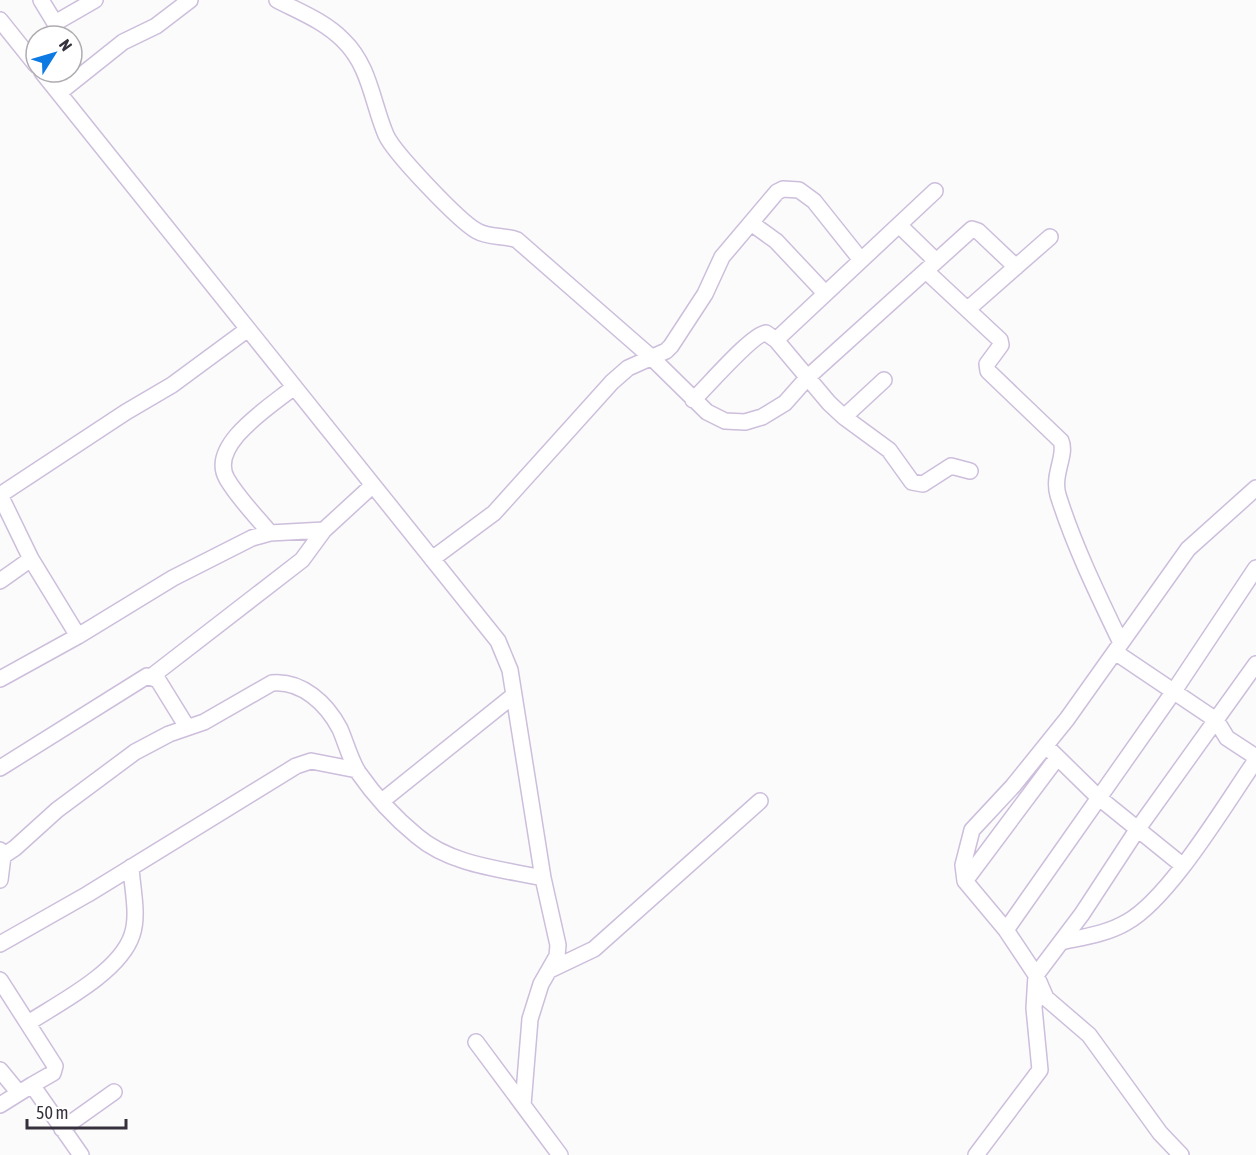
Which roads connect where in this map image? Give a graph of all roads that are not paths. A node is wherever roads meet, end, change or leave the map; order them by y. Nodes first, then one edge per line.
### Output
1 (40, 0) edge
2 (95, 0) edge
3 (190, 0) edge
4 (277, 0) edge
5 (0, 20) edge
6 (53, 24) edge
7 (63, 24) edge
8 (24, 49) edge
9 (84, 66) edge
10 (55, 84) edge
11 (934, 191) dead end
12 (751, 223) junction
13 (898, 225) junction
14 (1050, 237) dead end
15 (861, 260) junction
16 (931, 266) junction
17 (1016, 267) junction
18 (825, 293) junction
19 (968, 309) junction
20 (248, 329) junction
21 (776, 340) junction
22 (651, 357) junction
23 (808, 377) junction
24 (884, 380) dead end
25 (294, 387) junction
26 (693, 400) junction
27 (844, 417) junction
28 (970, 471) dead end
29 (373, 485) junction
30 (1256, 488) edge
31 (0, 495) edge
32 (324, 530) junction
33 (270, 533) junction
34 (31, 559) junction
35 (432, 559) junction
36 (1256, 568) edge
37 (0, 581) edge
38 (78, 636) junction
39 (1118, 648) junction
40 (1256, 664) edge
41 (152, 676) junction
42 (0, 679) edge
43 (1174, 690) junction
44 (514, 695) junction
45 (1216, 720) junction
46 (187, 728) junction
47 (1046, 746) junction
48 (1057, 758) junction
49 (1256, 758) edge
50 (0, 768) edge
51 (357, 770) junction
52 (1098, 797) junction
53 (382, 801) junction
54 (760, 801) dead end
55 (1137, 830) junction
56 (1, 855) edge
57 (1182, 866) junction
58 (131, 867) junction
59 (543, 878) junction
60 (0, 879) edge
61 (965, 881) junction
62 (1006, 930) junction
63 (1061, 942) junction
64 (0, 944) edge
65 (550, 970) junction
66 (1036, 975) junction
67 (0, 980) edge
68 (28, 1023) junction
69 (476, 1042) dead end
70 (0, 1070) edge
71 (26, 1089) junction
72 (114, 1092) dead end
73 (0, 1105) edge
74 (523, 1105) junction
75 (62, 1129) junction
76 (81, 1155) edge
77 (560, 1155) edge
78 (976, 1155) edge
79 (1181, 1155) edge

1 - 6 street
2 - 7 street
3 - 9 street
4 - 22 street
5 - 8 street
10 - 20 street
11 - 13 street
12 - 15 street
12 - 18 street
12 - 22 street
13 - 15 street
13 - 16 street
14 - 17 street
15 - 18 street
16 - 17 street
16 - 19 street
16 - 23 street
17 - 19 street
18 - 21 street
19 - 39 street
20 - 25 street
20 - 31 street
21 - 23 street
21 - 26 street
22 - 26 street
22 - 35 street
23 - 26 street
23 - 27 street
24 - 27 street
25 - 29 street
25 - 33 street
27 - 28 street
29 - 32 street
29 - 35 street
30 - 39 street
31 - 34 street
32 - 33 street
32 - 41 street
33 - 38 street
34 - 37 street
34 - 38 street
35 - 44 street
36 - 43 street
38 - 42 street
39 - 43 street
39 - 47 street
40 - 45 street
41 - 46 street
41 - 50 street
43 - 45 street
43 - 52 street
44 - 53 street
44 - 59 street
45 - 49 street
45 - 55 street
46 - 51 street
46 - 56 street
47 - 48 street
47 - 61 street
48 - 52 street
48 - 61 street
49 - 57 street
51 - 53 street
51 - 58 street
52 - 55 street
52 - 62 street
53 - 59 street
54 - 65 street
55 - 57 street
55 - 63 street
56 - 60 street
57 - 63 street
58 - 64 street
58 - 68 street
59 - 65 street
61 - 62 street
62 - 66 street
63 - 66 street
65 - 74 street
66 - 78 street
66 - 79 street
67 - 68 street
68 - 71 street
69 - 74 street
70 - 71 street
71 - 73 street
71 - 75 street
72 - 75 street
74 - 77 street
75 - 76 street

